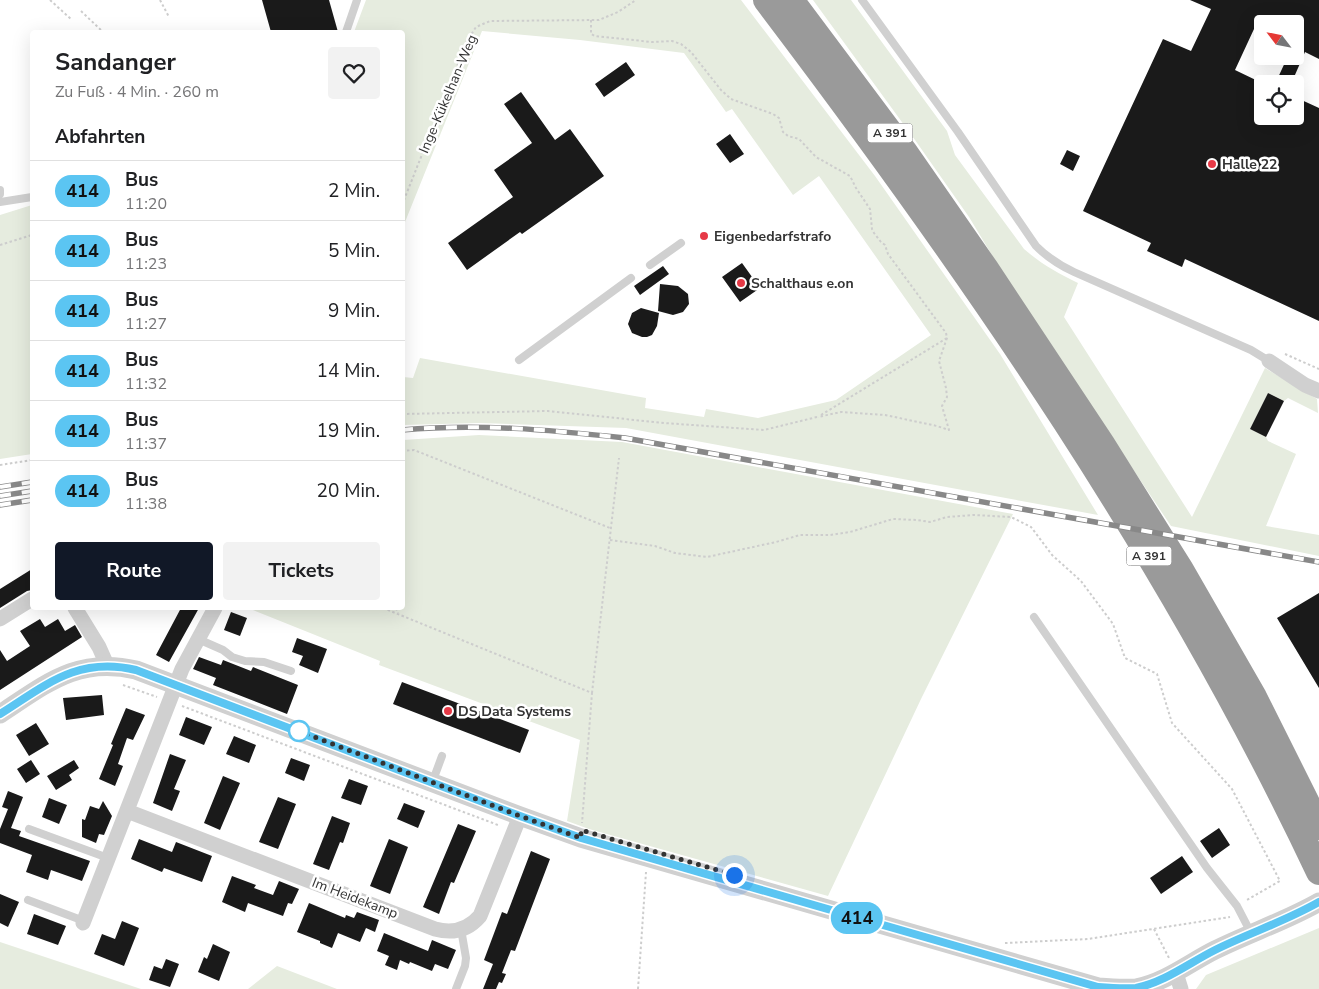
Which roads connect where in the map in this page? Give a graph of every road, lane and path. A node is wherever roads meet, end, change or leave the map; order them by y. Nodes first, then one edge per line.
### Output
1 (50, 0) edge
2 (160, 0) edge
3 (357, 0) edge
4 (636, 0) edge
5 (862, 0) edge
6 (773, 2) edge
7 (81, 11) dead end
8 (169, 17) dead end
9 (72, 20) dead end
10 (591, 20) junction
11 (101, 30) edge
12 (347, 30) edge
13 (0, 190) edge
14 (0, 194) edge
15 (30, 197) edge
16 (405, 197) edge
17 (0, 202) edge
18 (30, 236) edge
19 (682, 243) dead end
20 (0, 245) edge
21 (650, 265) dead end
22 (631, 278) dead end
23 (947, 338) junction
24 (519, 360) dead end
25 (1269, 361) joint
26 (1319, 391) edge
27 (405, 414) edge
28 (818, 417) junction
29 (405, 451) edge
30 (619, 458) dead end
31 (30, 460) edge
32 (0, 465) edge
33 (611, 528) junction
34 (610, 540) junction
35 (30, 600) edge
36 (76, 610) edge
37 (214, 610) edge
38 (389, 610) edge
39 (397, 610) edge
40 (398, 613) junction
41 (1034, 618) dead end
42 (0, 620) edge
43 (198, 639) junction
44 (107, 665) junction
45 (291, 671) dead end
46 (120, 683) dead end
47 (173, 693) junction
48 (592, 693) junction
49 (0, 714) edge
50 (442, 756) dead end
51 (432, 783) junction
52 (127, 811) junction
53 (518, 822) junction
54 (1319, 827) edge
55 (29, 829) dead end
56 (581, 838) junction
57 (108, 858) junction
58 (647, 858) junction
59 (1319, 872) edge
60 (28, 900) dead end
61 (1314, 905) edge
62 (1237, 906) junction
63 (1241, 915) junction
64 (83, 922) joint
65 (462, 929) junction
66 (1154, 929) junction
67 (1251, 933) junction
68 (1002, 943) dead end
69 (1179, 981) edge
70 (456, 989) edge
71 (638, 989) edge

1 - 9 path
2 - 8 path
3 - 12 lane
4 - 10 path, Inge-Kükelhan-Weg
5 - 25 lane
6 - 54 highway, A 391
6 - 59 highway, A 391
7 - 11 path
10 - 16 path, Inge-Kükelhan-Weg
10 - 23 path
13 - 14 lane
15 - 17 lane
18 - 20 path
19 - 21 lane
22 - 24 lane
23 - 28 path
23 - 28 path
25 - 26 street
27 - 28 path
29 - 33 path
30 - 33 path
31 - 32 path
33 - 34 path
34 - 48 path
34 - 62 path
35 - 42 street
36 - 44 street
37 - 43 street
38 - 40 path
39 - 40 path
40 - 48 path
41 - 62 lane
43 - 45 lane
43 - 47 street
44 - 47 street
44 - 49 street
46 - 47 path
47 - 51 street
47 - 52 street
47 - 53 path
48 - 56 path
50 - 51 lane
51 - 53 street
52 - 57 street
52 - 65 street, Im Heidekamp
53 - 56 street
53 - 65 street
55 - 57 lane
56 - 58 street
57 - 64 street
58 - 69 street
58 - 71 path
60 - 64 lane
61 - 67 street
62 - 63 lane
63 - 66 path
63 - 67 lane
65 - 70 lane
66 - 68 path
66 - 69 path
67 - 69 street

